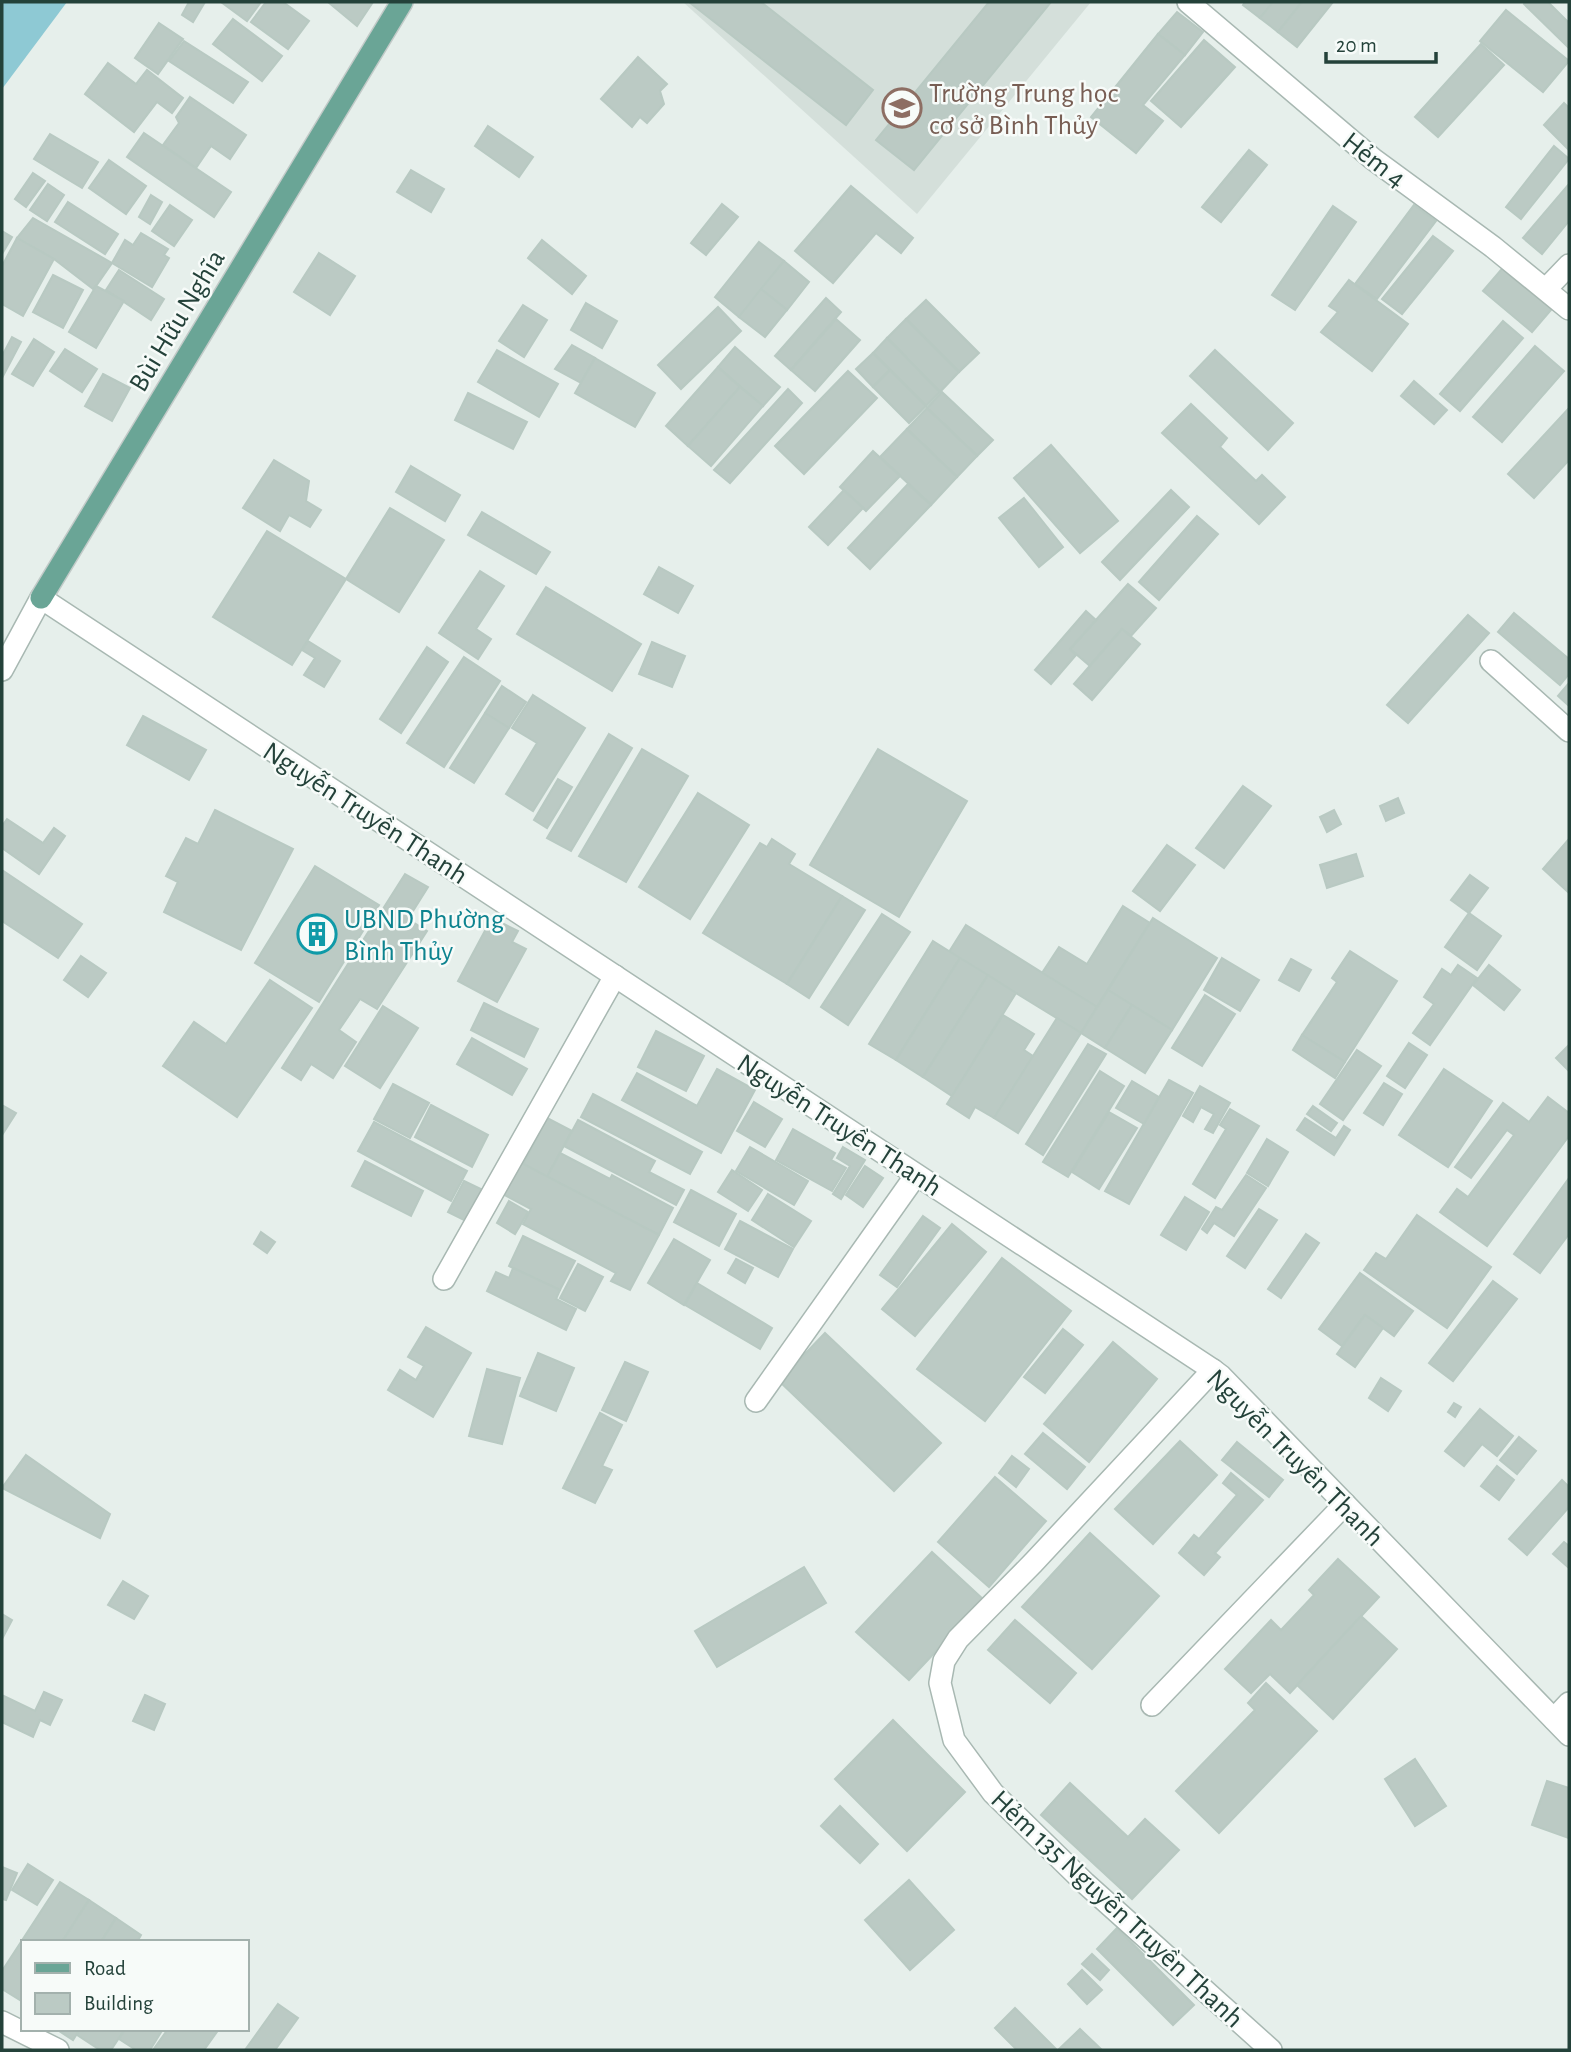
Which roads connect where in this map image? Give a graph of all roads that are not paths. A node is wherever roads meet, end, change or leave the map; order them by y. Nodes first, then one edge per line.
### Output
1 (402, 2) edge
2 (1188, 2) edge
3 (1569, 265) edge
4 (1546, 289) junction
5 (1569, 309) edge
6 (41, 598) junction
7 (1492, 660) dead end
8 (2, 670) edge
9 (1569, 731) edge
10 (615, 976) junction
11 (916, 1175) junction
12 (444, 1279) dead end
13 (1213, 1370) junction
14 (756, 1401) dead end
15 (1345, 1504) junction
16 (1569, 1703) edge
17 (1152, 1705) dead end
18 (1562, 1727) edge
19 (2, 2022) edge
20 (58, 2050) edge
21 (1271, 2050) edge

1 - 6 main road, Bùi Hữu Nghĩa
2 - 4 street, Hẻm 4
3 - 4 street
4 - 5 street, Hẻm 4
6 - 8 street, Bùi Hữu Nghĩa
6 - 10 street, Nguyễn Truyền Thanh
7 - 9 street
10 - 11 street, Nguyễn Truyền Thanh
10 - 12 street
11 - 13 street, Nguyễn Truyền Thanh
11 - 14 street
13 - 15 street, Nguyễn Truyền Thanh
13 - 21 street, Hẻm 135 Nguyễn Truyền Thanh
15 - 17 street
15 - 18 street, Nguyễn Truyền Thanh
16 - 18 street
19 - 20 street

